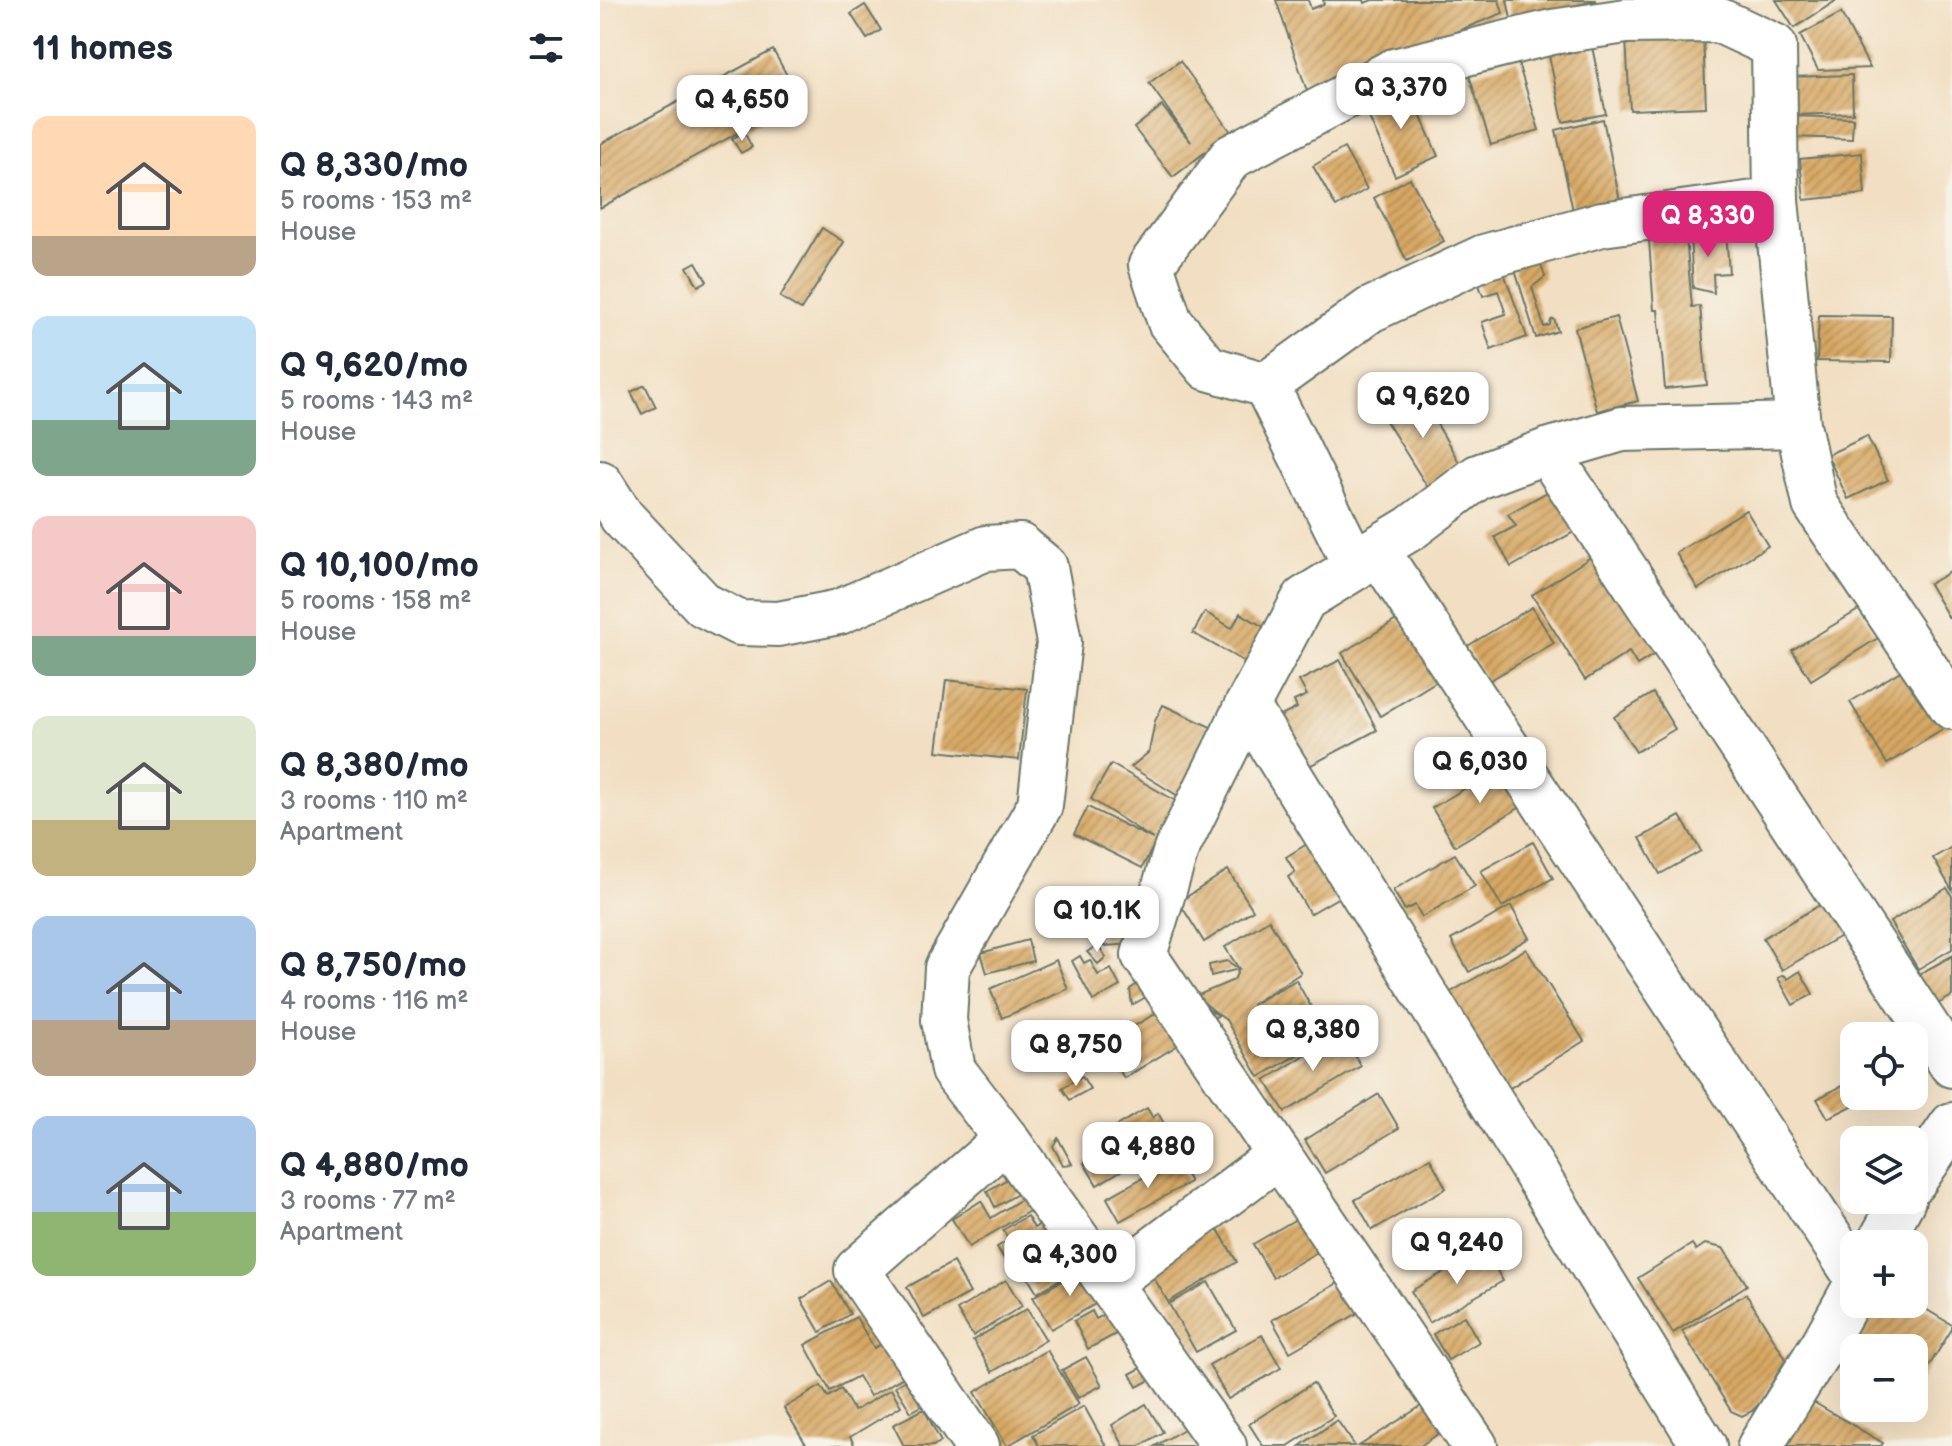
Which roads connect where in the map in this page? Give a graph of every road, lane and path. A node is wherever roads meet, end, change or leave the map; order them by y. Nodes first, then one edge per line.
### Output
1 (1776, 200) junction
2 (1266, 385) junction
3 (1798, 425) junction
4 (1547, 451) junction
5 (600, 483) edge
6 (1366, 558) junction
7 (1247, 706) junction
8 (1952, 707) edge
9 (1952, 1065) edge
10 (1952, 1125) edge
11 (1006, 1139) junction
12 (1279, 1155) junction
13 (1928, 1160) edge
14 (1840, 1252) edge
15 (1109, 1283) junction
16 (1840, 1314) edge
17 (977, 1446) edge
18 (1224, 1446) edge
19 (1475, 1446) edge
20 (1704, 1446) edge
21 (1760, 1446) edge

1 - 2 street
1 - 2 street
1 - 3 street
2 - 6 street
3 - 4 street
3 - 8 street
4 - 6 street
4 - 9 street
5 - 11 street
6 - 7 street
6 - 14 street
7 - 12 street
7 - 20 street
10 - 13 street
11 - 15 street
11 - 17 street
12 - 15 street
12 - 19 street
15 - 18 street
16 - 21 street

